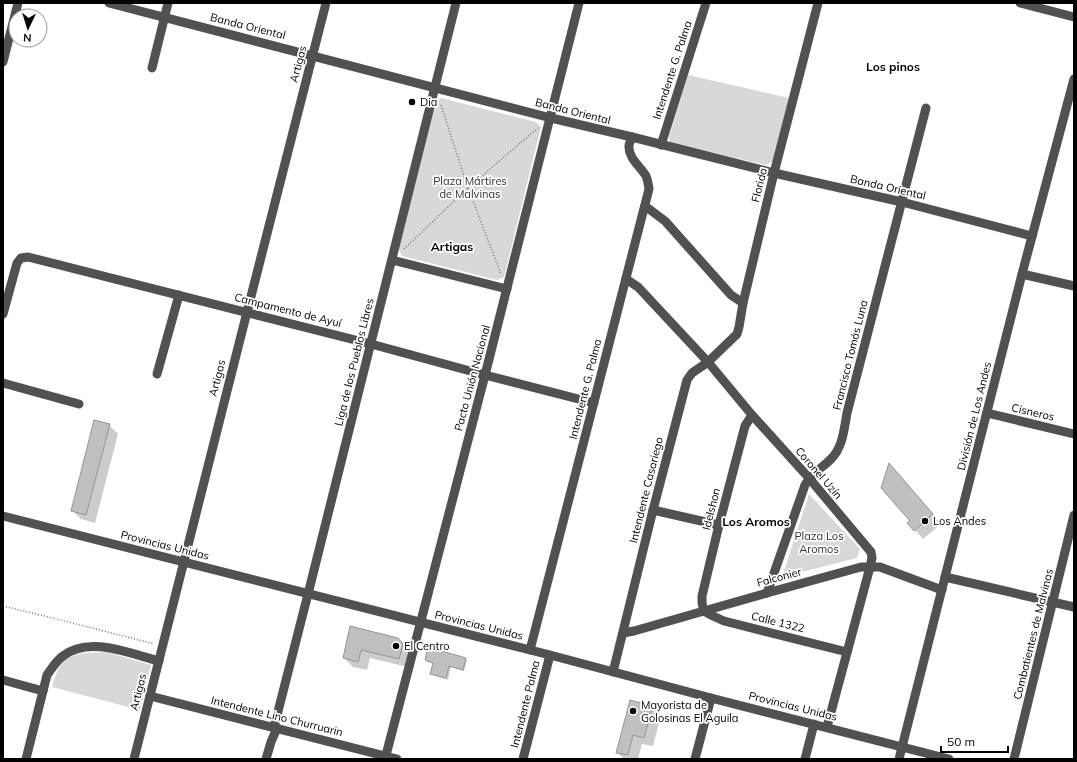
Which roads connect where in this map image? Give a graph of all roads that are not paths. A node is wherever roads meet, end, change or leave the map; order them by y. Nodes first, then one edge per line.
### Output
1 (18, 3) edge
2 (110, 3) edge
3 (168, 3) edge
4 (326, 3) edge
5 (456, 3) edge
6 (579, 3) edge
7 (706, 3) edge
8 (818, 3) edge
9 (1020, 3) edge
10 (164, 17) junction
11 (1074, 17) edge
12 (313, 55) junction
13 (3, 62) edge
14 (152, 68) dead end
15 (1074, 79) edge
16 (435, 87) junction
17 (926, 108) dead end
18 (551, 118) junction
19 (632, 137) junction
20 (661, 145) junction
21 (774, 173) junction
22 (902, 202) junction
23 (645, 206) junction
24 (1032, 236) junction
25 (392, 260) junction
26 (1022, 274) junction
27 (626, 279) junction
28 (1074, 286) edge
29 (507, 289) junction
30 (179, 295) junction
31 (743, 303) junction
32 (246, 312) junction
33 (3, 314) edge
34 (371, 344) junction
35 (708, 362) junction
36 (157, 374) dead end
37 (485, 375) junction
38 (3, 383) edge
39 (594, 403) junction
40 (79, 404) dead end
41 (987, 413) junction
42 (752, 415) junction
43 (1074, 434) edge
44 (808, 478) junction
45 (653, 510) junction
46 (1074, 515) edge
47 (3, 516) edge
48 (719, 525) junction
49 (183, 562) junction
50 (870, 567) junction
51 (945, 576) junction
52 (942, 590) junction
53 (767, 593) junction
54 (308, 594) junction
55 (1053, 602) junction
56 (1074, 607) edge
57 (704, 611) junction
58 (420, 623) junction
59 (623, 633) junction
60 (530, 650) junction
61 (847, 652) junction
62 (550, 655) junction
63 (158, 661) junction
64 (612, 672) junction
65 (3, 680) edge
66 (42, 692) junction
67 (150, 696) junction
68 (711, 698) junction
69 (814, 724) junction
70 (275, 727) junction
71 (827, 727) junction
72 (902, 746) junction
73 (386, 758) edge
74 (26, 759) edge
75 (134, 759) edge
76 (266, 759) edge
77 (398, 759) edge
78 (523, 759) edge
79 (695, 759) edge
80 (805, 759) edge
81 (899, 759) edge
82 (950, 759) edge
83 (1014, 759) edge

1 - 13 street
2 - 10 street, Banda Oriental
3 - 10 street
4 - 12 street, Artigas
5 - 16 street, Liga de los Pueblos Libres
6 - 18 street, Pacto Unión Nacional
7 - 20 street, Intendente G. Palma
8 - 21 street, Florida
9 - 11 street
10 - 12 street, Banda Oriental
10 - 14 street
12 - 16 street, Banda Oriental
12 - 32 street, Artigas
15 - 24 street, División de Los Andes
16 - 18 street, Banda Oriental
16 - 25 street, Liga de los Pueblos Libres
17 - 22 street, Francisco Tomás Luna
18 - 19 street, Banda Oriental
18 - 29 street, Pacto Unión Nacional
19 - 20 street, Banda Oriental
19 - 23 street, Intendente G. Palma
20 - 21 street, Banda Oriental
21 - 22 street, Banda Oriental
21 - 31 street, Florida
22 - 24 street, Banda Oriental
22 - 44 street, Francisco Tomás Luna
23 - 27 street, Intendente G. Palma
23 - 31 street
24 - 26 street, División de Los Andes
25 - 29 street
25 - 34 street, Liga de los Pueblos Libres
26 - 28 street
26 - 41 street, División de Los Andes
27 - 35 street, Coronel Uzín
27 - 39 street, Intendente G. Palma
29 - 37 street, Pacto Unión Nacional
30 - 32 street, Campamento de Ayuí
30 - 33 street, Campamento de Ayuí
30 - 36 street
31 - 35 street, Florida
32 - 34 street, Campamento de Ayuí
32 - 49 street, Artigas
34 - 37 street, Campamento de Ayuí
34 - 54 street, Liga de los Pueblos Libres
35 - 42 street, Coronel Uzín
35 - 45 street, Intendente Casariego
37 - 39 street, Campamento de Ayuí
37 - 58 street, Pacto Unión Nacional
38 - 40 street
39 - 60 street, Intendente G. Palma
41 - 43 street, Cisneros
41 - 51 street, División de Los Andes
42 - 44 street, Coronel Uzín
42 - 48 street, Idelshon
44 - 50 street, Coronel Uzín
44 - 53 street, Francisco Tomás Luna
45 - 48 street
45 - 59 street, Intendente Casariego
46 - 55 street, Combatientes de Malvinas
47 - 49 street, Provincias Unidas
48 - 57 street, Idelshon
49 - 54 street, Provincias Unidas
49 - 63 street, Artigas
50 - 52 street, Falconier
50 - 53 street, Falconier
50 - 61 street, Coronel Uzín
51 - 52 street, División de Los Andes
51 - 55 street
52 - 72 street, División de Los Andes
53 - 57 street, Falconier
54 - 58 street, Provincias Unidas
54 - 70 street, Liga de los Pueblos Libres
55 - 56 street
55 - 83 street, Combatientes de Malvinas
57 - 59 street, Falconier
57 - 61 street, Calle 1322
58 - 60 street, Provincias Unidas
58 - 73 street, Pacto Unión Nacional
59 - 64 street
60 - 62 street, Provincias Unidas
61 - 71 street, Coronel Uzín
62 - 64 street, Provincias Unidas
62 - 78 street, Intendente Palma
63 - 66 street
63 - 67 street, Artigas
64 - 68 street, Provincias Unidas
65 - 66 street
66 - 74 street
67 - 70 street, Intendente Lino Churruarin
67 - 75 street, Artigas
68 - 69 street, Provincias Unidas
68 - 79 street
69 - 71 street, Provincias Unidas
69 - 80 street
70 - 73 street, Intendente Lino Churruarin
70 - 76 street, Liga de los Pueblos Libres
71 - 72 street, Provincias Unidas
72 - 81 street, División de Los Andes
72 - 82 street, Provincias Unidas
73 - 77 street, Intendente Lino Churruarin

